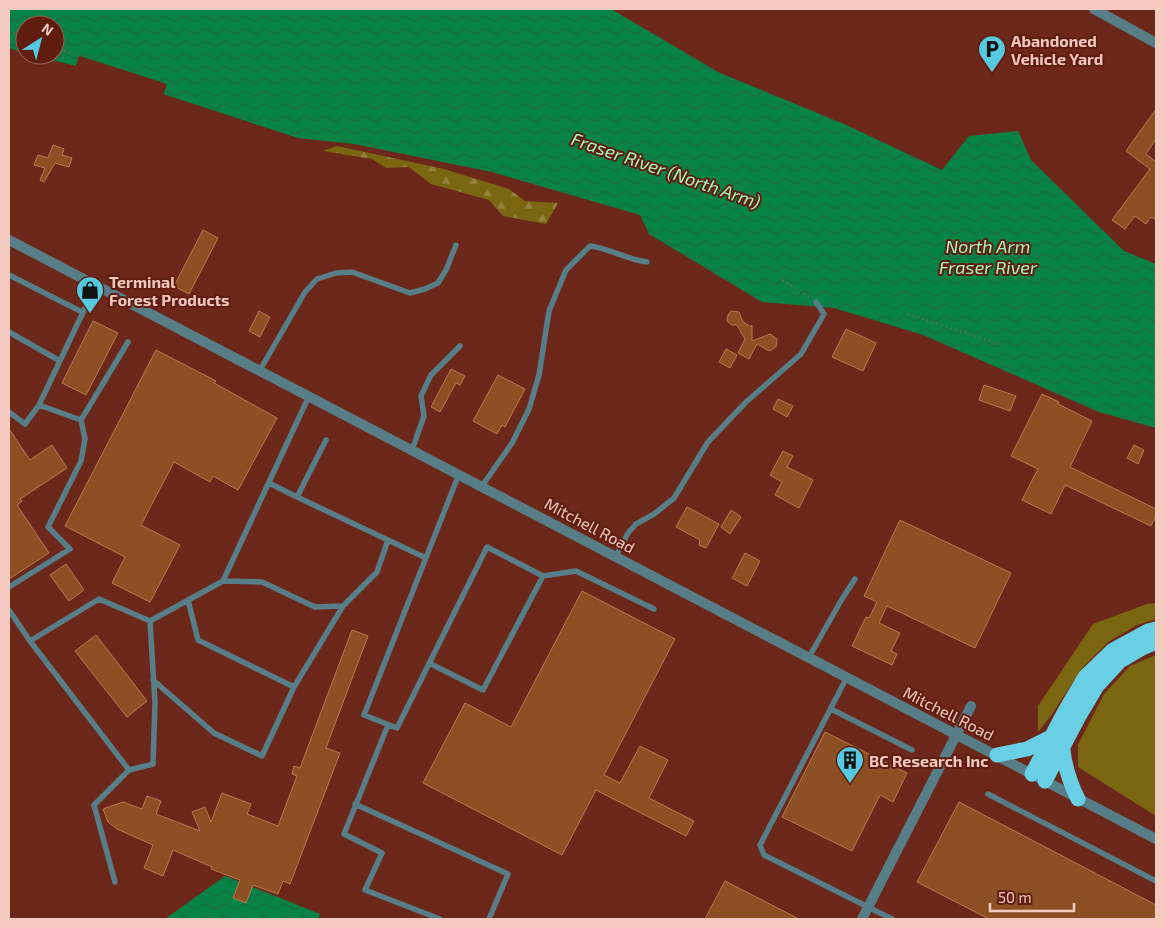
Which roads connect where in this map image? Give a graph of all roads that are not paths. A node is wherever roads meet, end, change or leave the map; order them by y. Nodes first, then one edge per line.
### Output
1 (1094, 9) edge
2 (1156, 42) edge
3 (9, 240) edge
4 (456, 245) dead end
5 (647, 262) dead end
6 (9, 275) edge
7 (96, 285) junction
8 (816, 302) road end
9 (82, 312) junction
10 (9, 332) edge
11 (128, 342) dead end
12 (460, 346) dead end
13 (60, 361) junction
14 (260, 370) junction
15 (309, 396) junction
16 (39, 405) junction
17 (9, 412) edge
18 (81, 420) junction
19 (326, 440) dead end
20 (412, 450) junction
21 (459, 474) junction
22 (269, 483) junction
23 (482, 486) junction
24 (297, 497) junction
25 (388, 540) junction
26 (616, 556) junction
27 (426, 558) junction
28 (543, 576) junction
29 (855, 579) dead end
30 (224, 580) junction
31 (9, 587) edge
32 (188, 600) junction
33 (343, 606) junction
34 (654, 609) dead end
35 (9, 610) edge
36 (150, 621) junction
37 (1156, 629) edge
38 (30, 641) junction
39 (1156, 642) edge
40 (809, 657) junction
41 (429, 663) junction
42 (847, 677) junction
43 (153, 680) junction
44 (294, 687) junction
45 (971, 706) dead end
46 (831, 709) junction
47 (388, 725) junction
48 (956, 735) junction
49 (1051, 737) junction
50 (912, 750) dead end
51 (1062, 750) junction
52 (997, 755) junction
53 (129, 770) junction
54 (1038, 778) junction
55 (988, 794) dead end
56 (1078, 799) junction
57 (355, 804) junction
58 (1156, 839) edge
59 (1156, 881) edge
60 (114, 882) dead end
61 (868, 907) junction
62 (440, 919) edge
63 (489, 919) edge
64 (862, 919) edge
65 (892, 919) edge

1 - 2 street
3 - 7 street, Mitchell Road
4 - 14 lane
5 - 23 lane
6 - 9 lane
7 - 9 lane
7 - 14 street, Mitchell Road
8 - 26 lane
9 - 13 lane
10 - 13 lane
11 - 18 lane
12 - 20 lane
13 - 16 lane
14 - 15 street, Mitchell Road
15 - 20 street, Mitchell Road
15 - 22 lane
16 - 17 lane
16 - 18 lane
18 - 31 lane
19 - 24 lane
20 - 21 street, Mitchell Road
21 - 23 street, Mitchell Road
21 - 27 lane
22 - 24 lane
22 - 30 lane
23 - 26 street, Mitchell Road
24 - 25 lane
25 - 27 lane
25 - 33 lane
26 - 40 street, Mitchell Road
27 - 47 lane
28 - 34 lane
28 - 41 lane
28 - 41 lane
29 - 40 lane
30 - 32 lane
30 - 33 lane
32 - 36 lane
32 - 44 lane
33 - 44 lane
35 - 38 lane
36 - 38 lane
36 - 43 lane
37 - 49 highway
38 - 53 lane
39 - 51 highway
40 - 42 street, Mitchell Road
41 - 47 lane
42 - 46 lane
42 - 48 street, Mitchell Road
43 - 44 lane
43 - 53 lane
45 - 48 street
46 - 50 lane
46 - 61 lane
47 - 57 lane
48 - 52 street, Mitchell Road
48 - 61 street
49 - 52 highway
49 - 54 highway
51 - 54 highway
51 - 56 highway
52 - 54 street, Mitchell Road
53 - 60 lane
54 - 56 street, Mitchell Road
55 - 59 lane
56 - 58 street, Mitchell Road
57 - 62 lane
57 - 63 lane
61 - 64 street
61 - 65 lane

